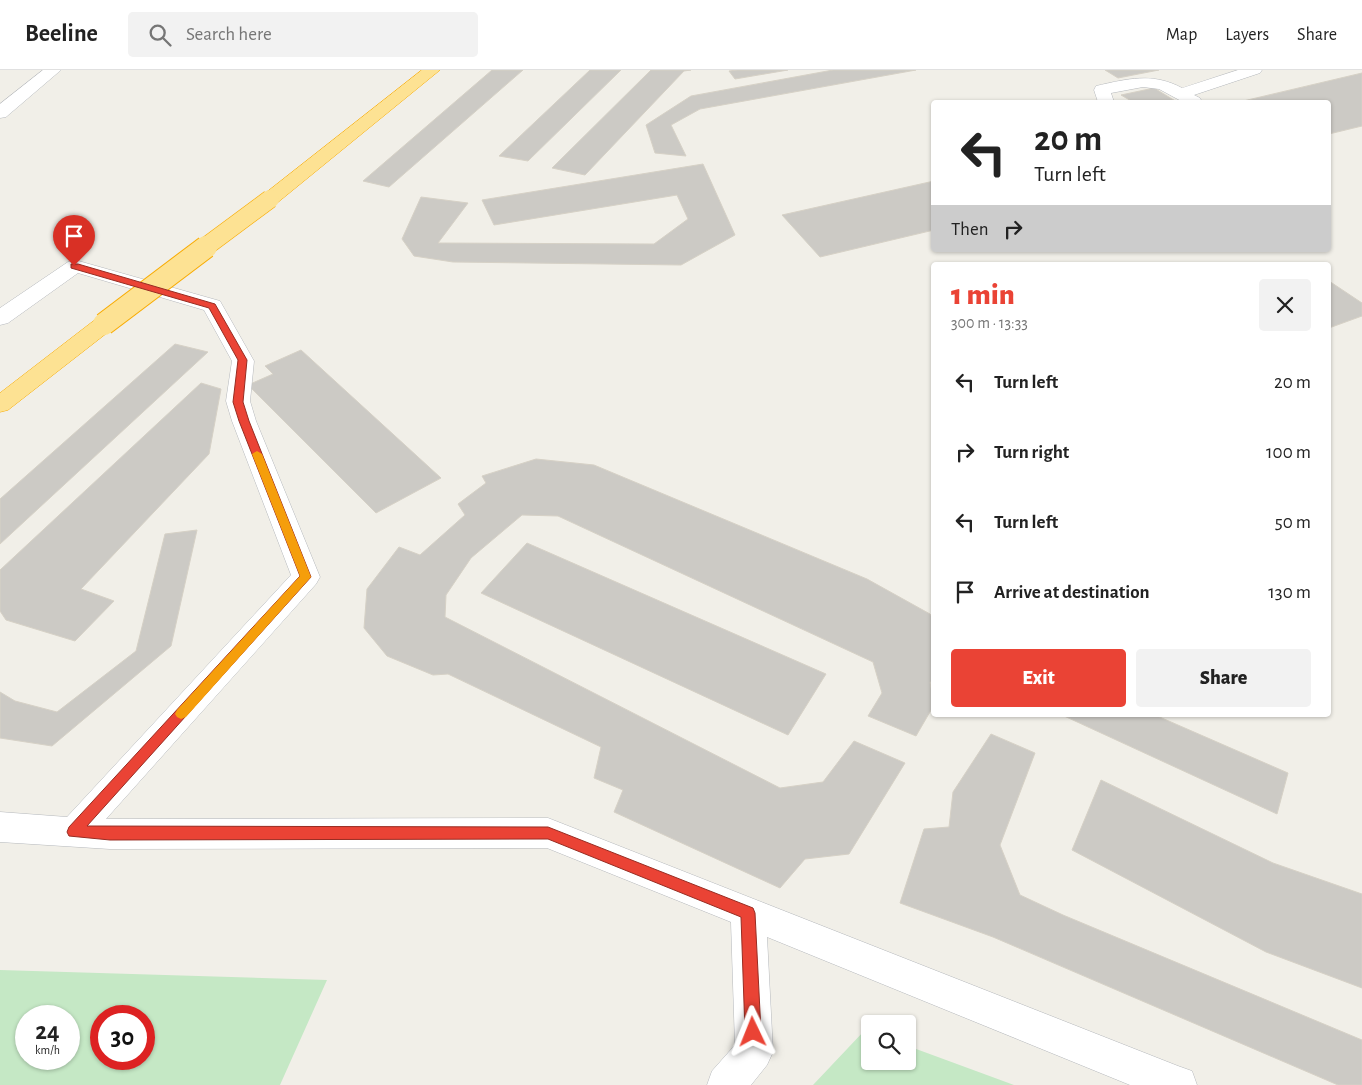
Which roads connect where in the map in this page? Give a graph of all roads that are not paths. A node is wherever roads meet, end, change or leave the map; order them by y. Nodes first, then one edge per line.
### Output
1 (53, 70) edge
2 (432, 70) edge
3 (1254, 70) edge
4 (1188, 98) edge
5 (1105, 100) edge
6 (0, 113) edge
7 (0, 318) edge
8 (0, 405) edge
9 (0, 827) edge
10 (74, 832) junction
11 (748, 913) junction
12 (726, 1085) edge
13 (1178, 1085) edge

1 - 6 street
2 - 8 highway, bridge
3 - 4 street
4 - 5 street
7 - 10 street
9 - 10 street
10 - 11 street
11 - 12 street
11 - 13 street

